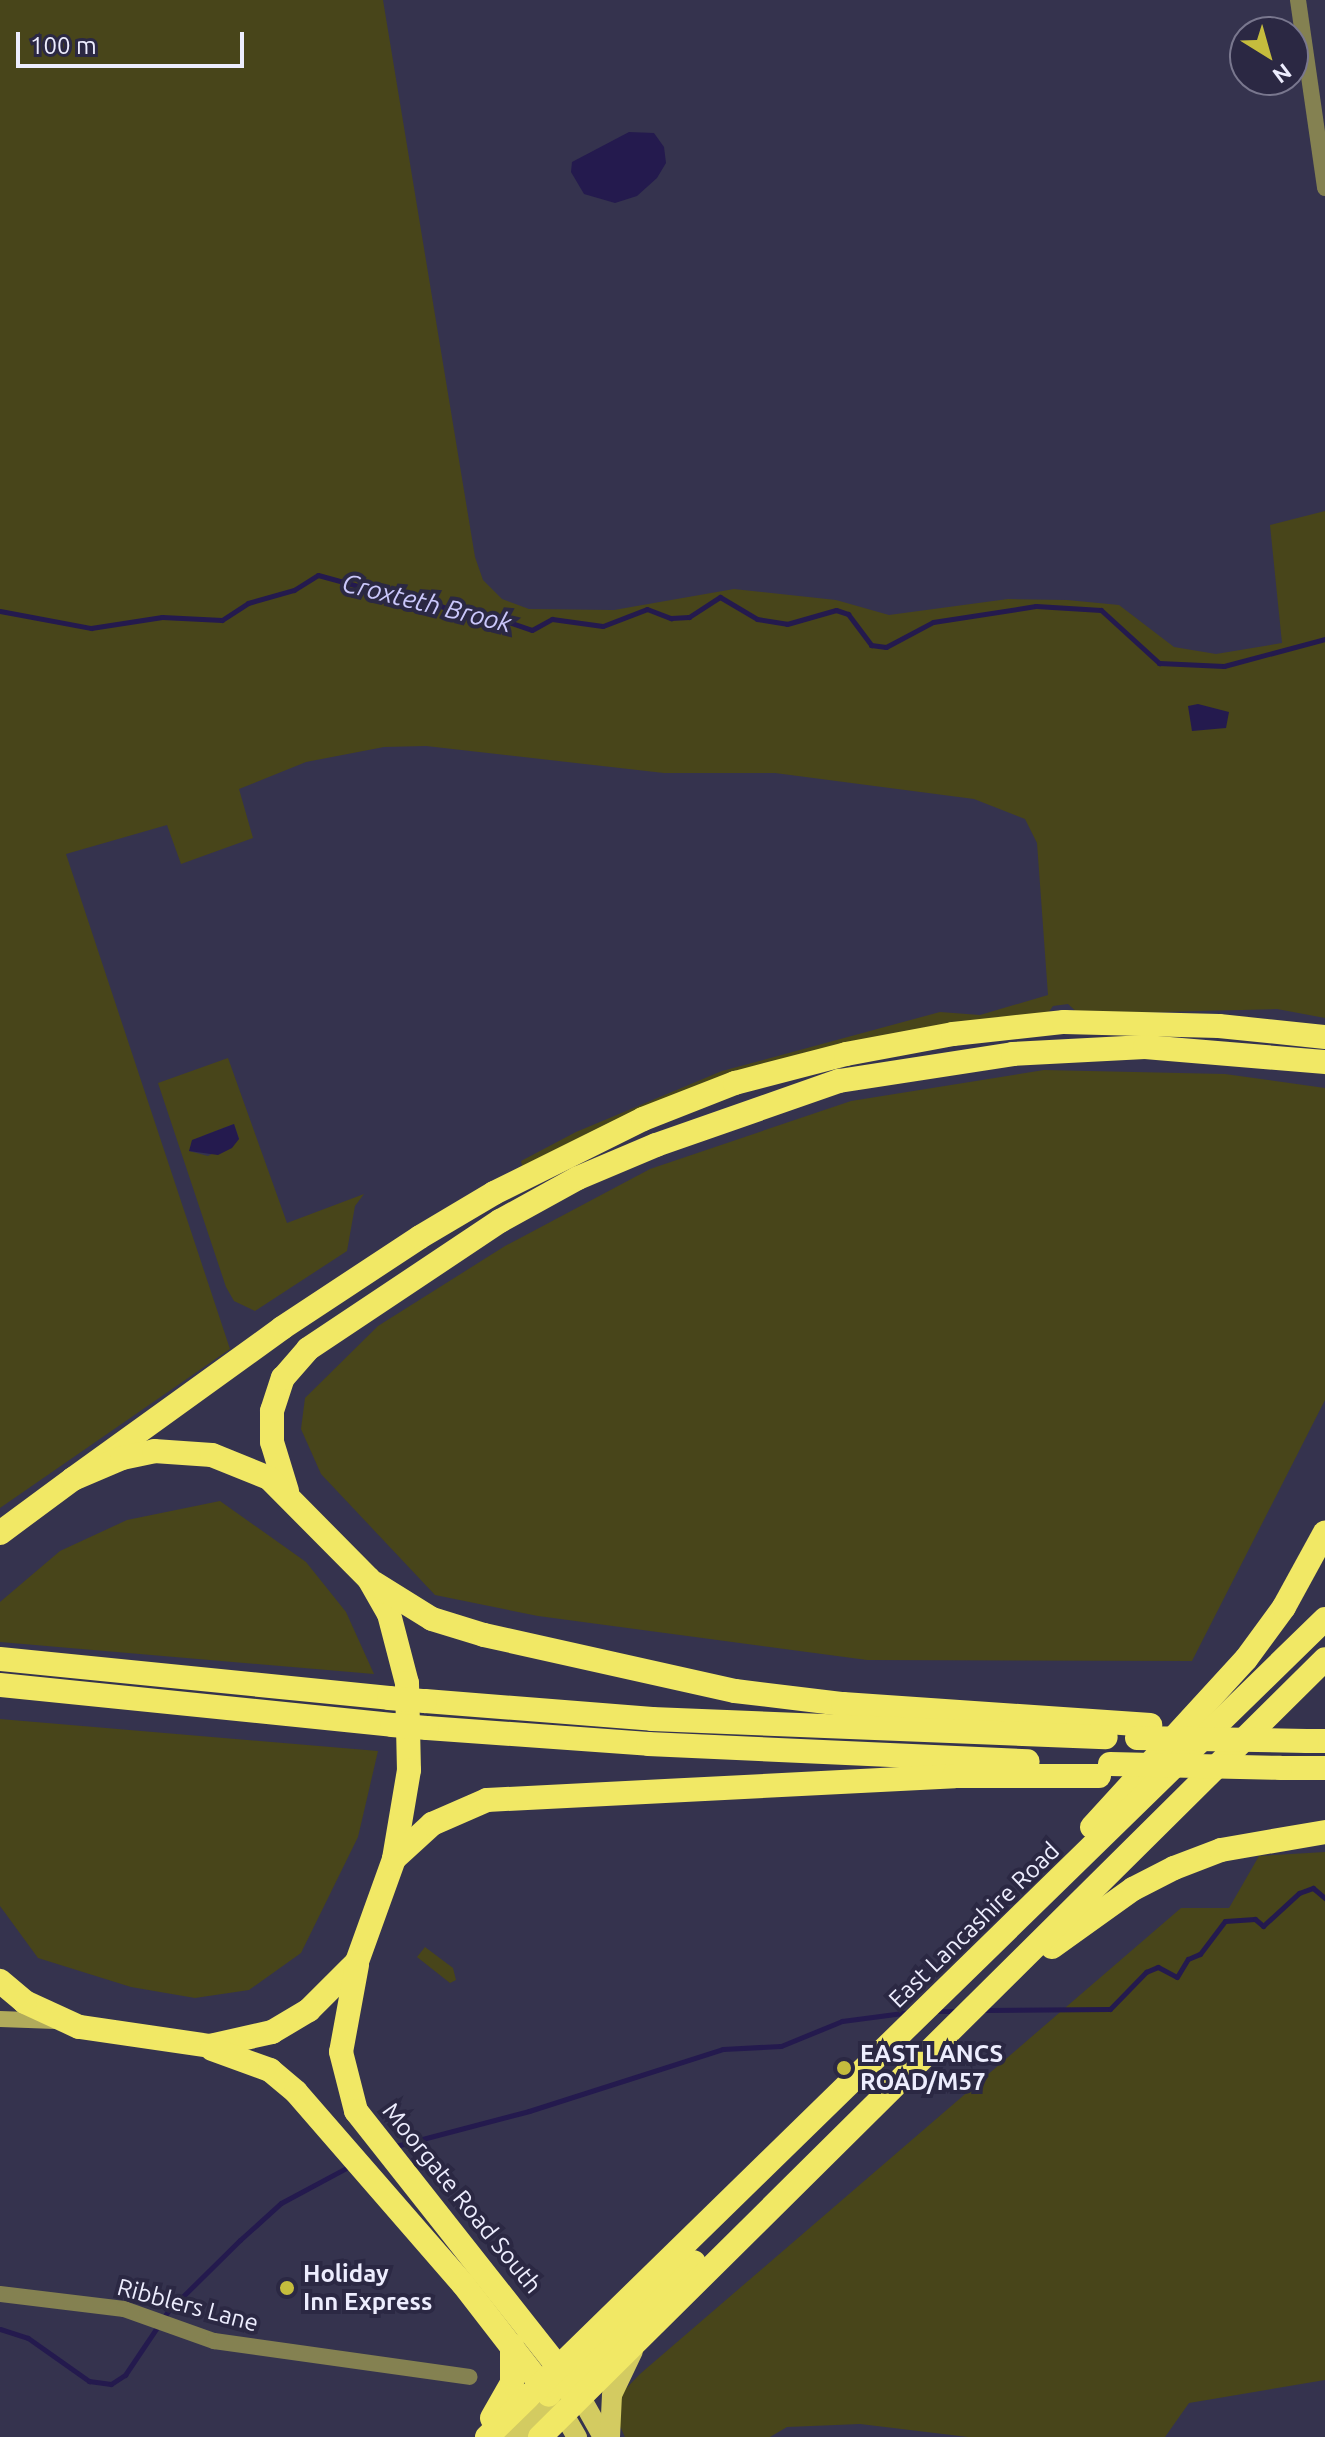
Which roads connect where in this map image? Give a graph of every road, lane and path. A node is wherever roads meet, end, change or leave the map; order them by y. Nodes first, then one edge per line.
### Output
1 (1298, 0) edge
2 (1319, 96) edge
3 (1325, 188) edge
4 (1325, 1037) edge
5 (1325, 1062) edge
6 (73, 1479) junction
7 (287, 1491) junction
8 (1325, 1532) edge
9 (0, 1533) edge
10 (369, 1579) junction
11 (1325, 1619) edge
12 (0, 1659) edge
13 (1325, 1659) edge
14 (0, 1685) edge
15 (1144, 1732) junction
16 (1316, 1741) edge
17 (1325, 1768) edge
18 (1105, 1770) junction
19 (1325, 1832) edge
20 (394, 1859) junction
21 (988, 1951) junction
22 (357, 1962) junction
23 (0, 1981) edge
24 (975, 2006) junction
25 (0, 2019) edge
26 (58, 2021) junction
27 (197, 2046) junction
28 (927, 2052) junction
29 (0, 2294) edge
30 (642, 2338) junction
31 (512, 2344) junction
32 (469, 2377) dead end
33 (570, 2381) junction
34 (552, 2399) junction
35 (474, 2437) edge
36 (487, 2437) edge
37 (514, 2437) edge
38 (540, 2437) edge
39 (577, 2437) edge
40 (603, 2437) edge
41 (610, 2437) edge

1 - 2 street
2 - 3 street
4 - 6 highway
5 - 7 highway
6 - 7 highway
6 - 9 highway
7 - 10 highway
8 - 21 highway
10 - 15 highway
10 - 20 highway, Moorgate Road South
11 - 21 highway, East Lancashire Road
12 - 15 highway, bridge
13 - 24 highway, East Lancashire Road
14 - 18 highway, bridge
15 - 16 highway, bridge
17 - 18 highway, bridge
18 - 20 highway
19 - 24 highway
20 - 22 highway, Moorgate Road South
21 - 33 highway, East Lancashire Road
22 - 27 highway
22 - 33 highway, Moorgate Road South
23 - 26 highway
24 - 28 highway, East Lancashire Road
25 - 26 main road
26 - 27 highway
27 - 31 highway
28 - 30 highway, East Lancashire Road
28 - 33 highway
29 - 32 street, Ribblers Lane
30 - 33 highway, East Lancashire Road
30 - 41 main road
31 - 34 highway
31 - 35 highway
33 - 34 highway, East Lancashire Road
33 - 34 highway, East Lancashire Road
33 - 40 main road
34 - 36 highway, East Lancashire Road
34 - 37 main road
34 - 38 highway, East Lancashire Road
34 - 39 main road

